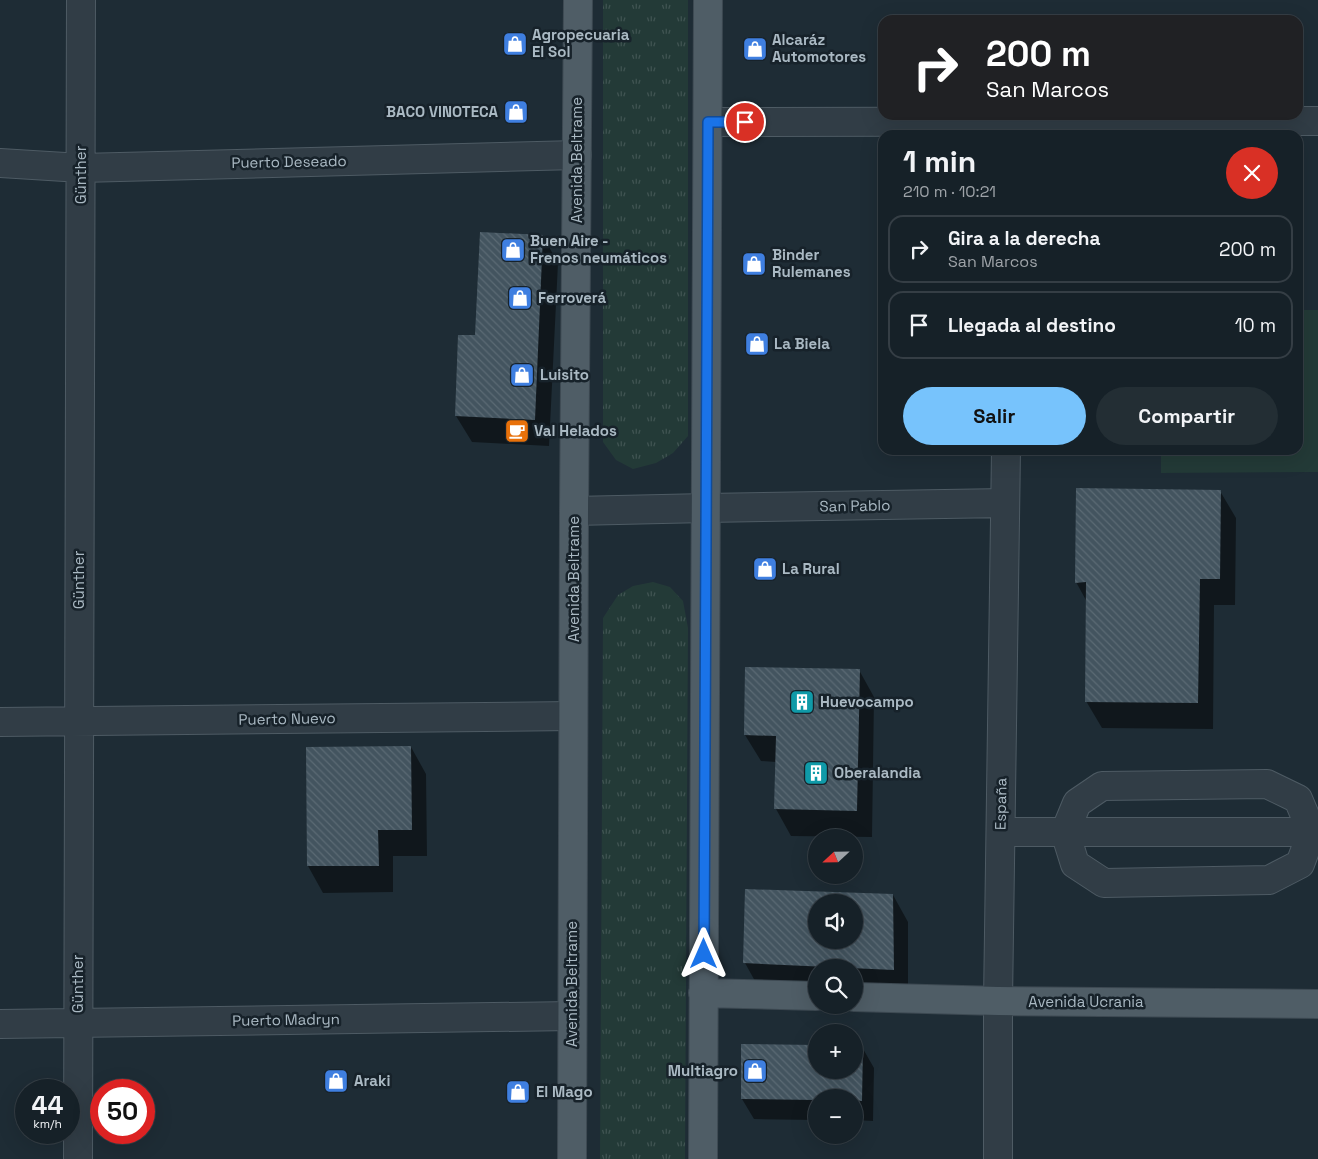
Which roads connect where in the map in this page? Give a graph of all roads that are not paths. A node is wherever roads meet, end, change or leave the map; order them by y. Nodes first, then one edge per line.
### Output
1 (81, 0) edge
2 (578, 0) edge
3 (708, 0) edge
4 (1318, 121) edge
5 (708, 122) junction
6 (1010, 128) edge
7 (577, 155) junction
8 (0, 163) edge
9 (81, 168) junction
10 (1006, 455) edge
11 (1005, 503) junction
12 (706, 508) junction
13 (574, 512) junction
14 (573, 716) junction
15 (0, 722) edge
16 (79, 722) junction
17 (1001, 832) junction
18 (1066, 832) junction
19 (1315, 832) edge
20 (703, 992) junction
21 (808, 996) edge
22 (863, 997) edge
23 (998, 1001) junction
24 (1318, 1004) edge
25 (572, 1016) junction
26 (78, 1023) junction
27 (0, 1024) edge
28 (78, 1159) edge
29 (572, 1159) edge
30 (702, 1159) edge
31 (998, 1159) edge

1 - 9 street, Günther
2 - 7 main road, Avenida Beltrame
3 - 5 main road
4 - 6 street
5 - 6 street
5 - 12 main road
7 - 9 street, Puerto Deseado
7 - 13 main road, Avenida Beltrame
8 - 9 street, Puerto Deseado
9 - 16 street, Günther
10 - 11 street, España
11 - 12 street, San Pablo
11 - 17 street, España
12 - 13 street, San Pablo
12 - 20 main road
13 - 14 main road, Avenida Beltrame
14 - 16 street, Puerto Nuevo
14 - 25 main road, Avenida Beltrame
15 - 16 street, Puerto Nuevo
16 - 26 street, Günther
17 - 18 street
17 - 23 street, España
18 - 19 street
18 - 19 street
18 - 19 street
20 - 21 main road
20 - 30 main road
22 - 23 main road, Avenida Ucrania
23 - 24 main road, Avenida Ucrania
23 - 31 street, España
25 - 26 street, Puerto Madryn
25 - 29 main road, Avenida Beltrame
26 - 27 street, Puerto Madryn
26 - 28 street, Günther

